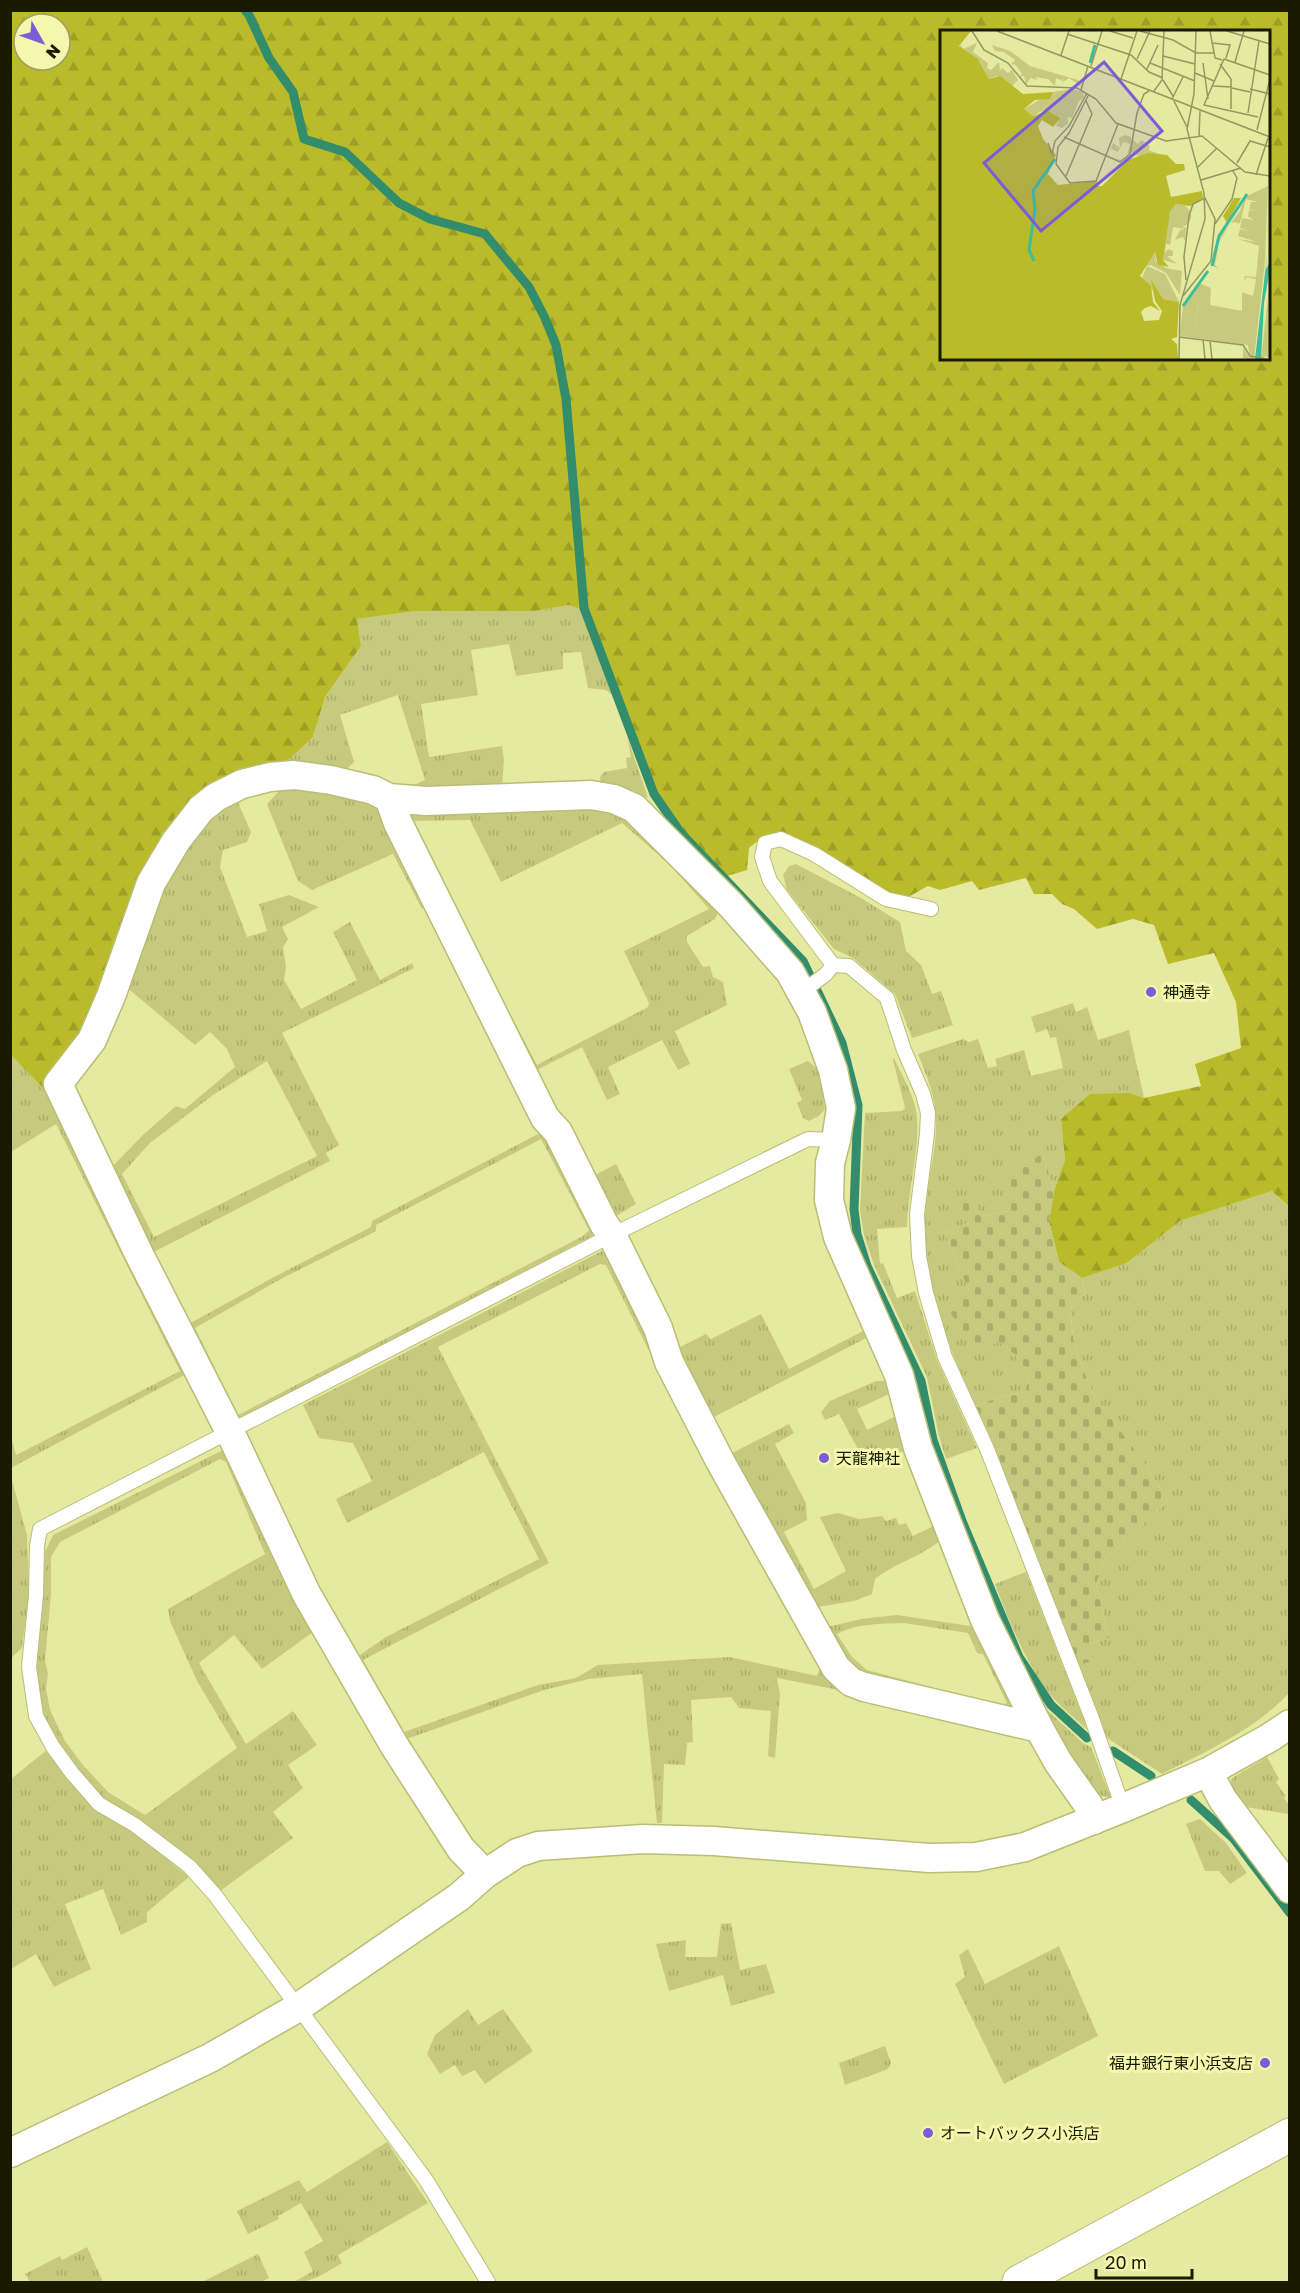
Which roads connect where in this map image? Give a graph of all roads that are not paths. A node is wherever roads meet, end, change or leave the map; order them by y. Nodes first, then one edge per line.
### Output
1 (389, 798) junction
2 (931, 909) dead end
3 (830, 970) junction
4 (805, 989) junction
5 (836, 1140) junction
6 (612, 1235) junction
7 (230, 1432) junction
8 (1290, 1724) edge
9 (1039, 1728) junction
10 (1208, 1772) junction
11 (1123, 1808) junction
12 (1094, 1820) junction
13 (485, 1874) junction
14 (1290, 1889) edge
15 (297, 2008) junction
16 (1290, 2135) edge
17 (10, 2153) edge
18 (488, 2283) edge
19 (1019, 2283) edge

1 - 4 street
1 - 6 street
1 - 7 street
2 - 3 lane
3 - 4 lane
3 - 11 lane
4 - 5 street
5 - 6 lane
5 - 9 street
6 - 7 lane
6 - 9 street
7 - 13 street
7 - 15 lane
8 - 10 street
9 - 12 street
10 - 11 street
10 - 14 street
11 - 12 street
12 - 13 street
13 - 15 street
15 - 17 street
15 - 18 lane
16 - 19 highway

